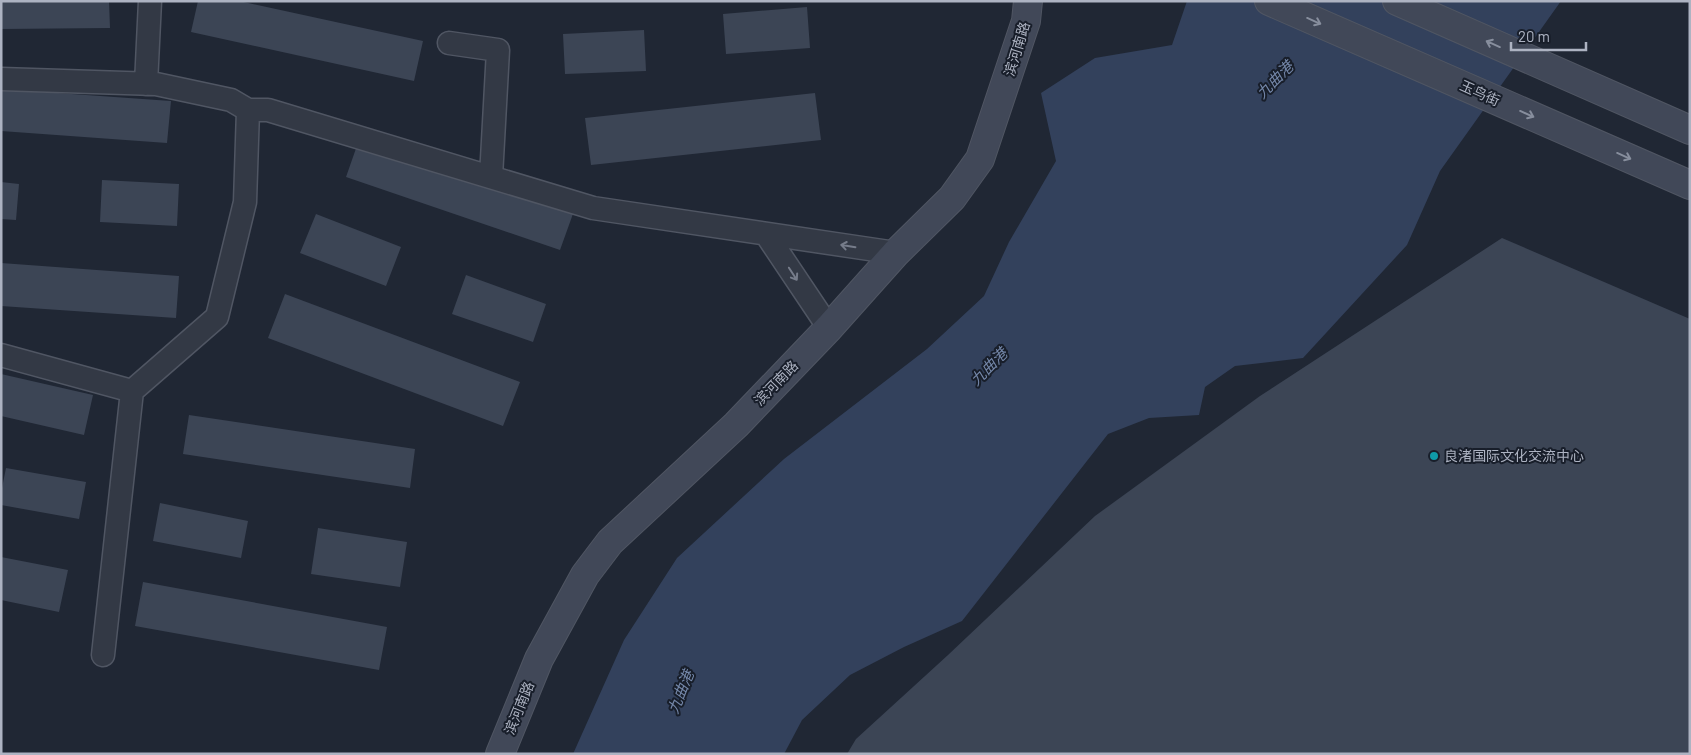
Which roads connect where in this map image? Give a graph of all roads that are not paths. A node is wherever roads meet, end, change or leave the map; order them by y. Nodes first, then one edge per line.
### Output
1 (150, 1) edge
2 (1028, 1) edge
3 (1269, 1) edge
4 (1397, 1) edge
5 (449, 42) dead end
6 (1, 79) edge
7 (146, 84) junction
8 (248, 110) junction
9 (1690, 130) edge
10 (491, 177) junction
11 (1690, 185) edge
12 (766, 234) junction
13 (896, 253) junction
14 (828, 328) junction
15 (1, 355) edge
16 (132, 391) junction
17 (103, 655) dead end
18 (500, 754) edge

1 - 7 street
2 - 13 street, 滨河南路
3 -> 11 street, 玉鸟街
9 -> 4 street
5 - 10 street
6 - 7 street
7 - 8 street
8 - 10 street
8 - 16 street
10 - 12 street
13 -> 12 street
12 -> 14 street
13 - 14 street, 滨河南路
14 - 18 street, 滨河南路
15 - 16 street
16 - 17 street

